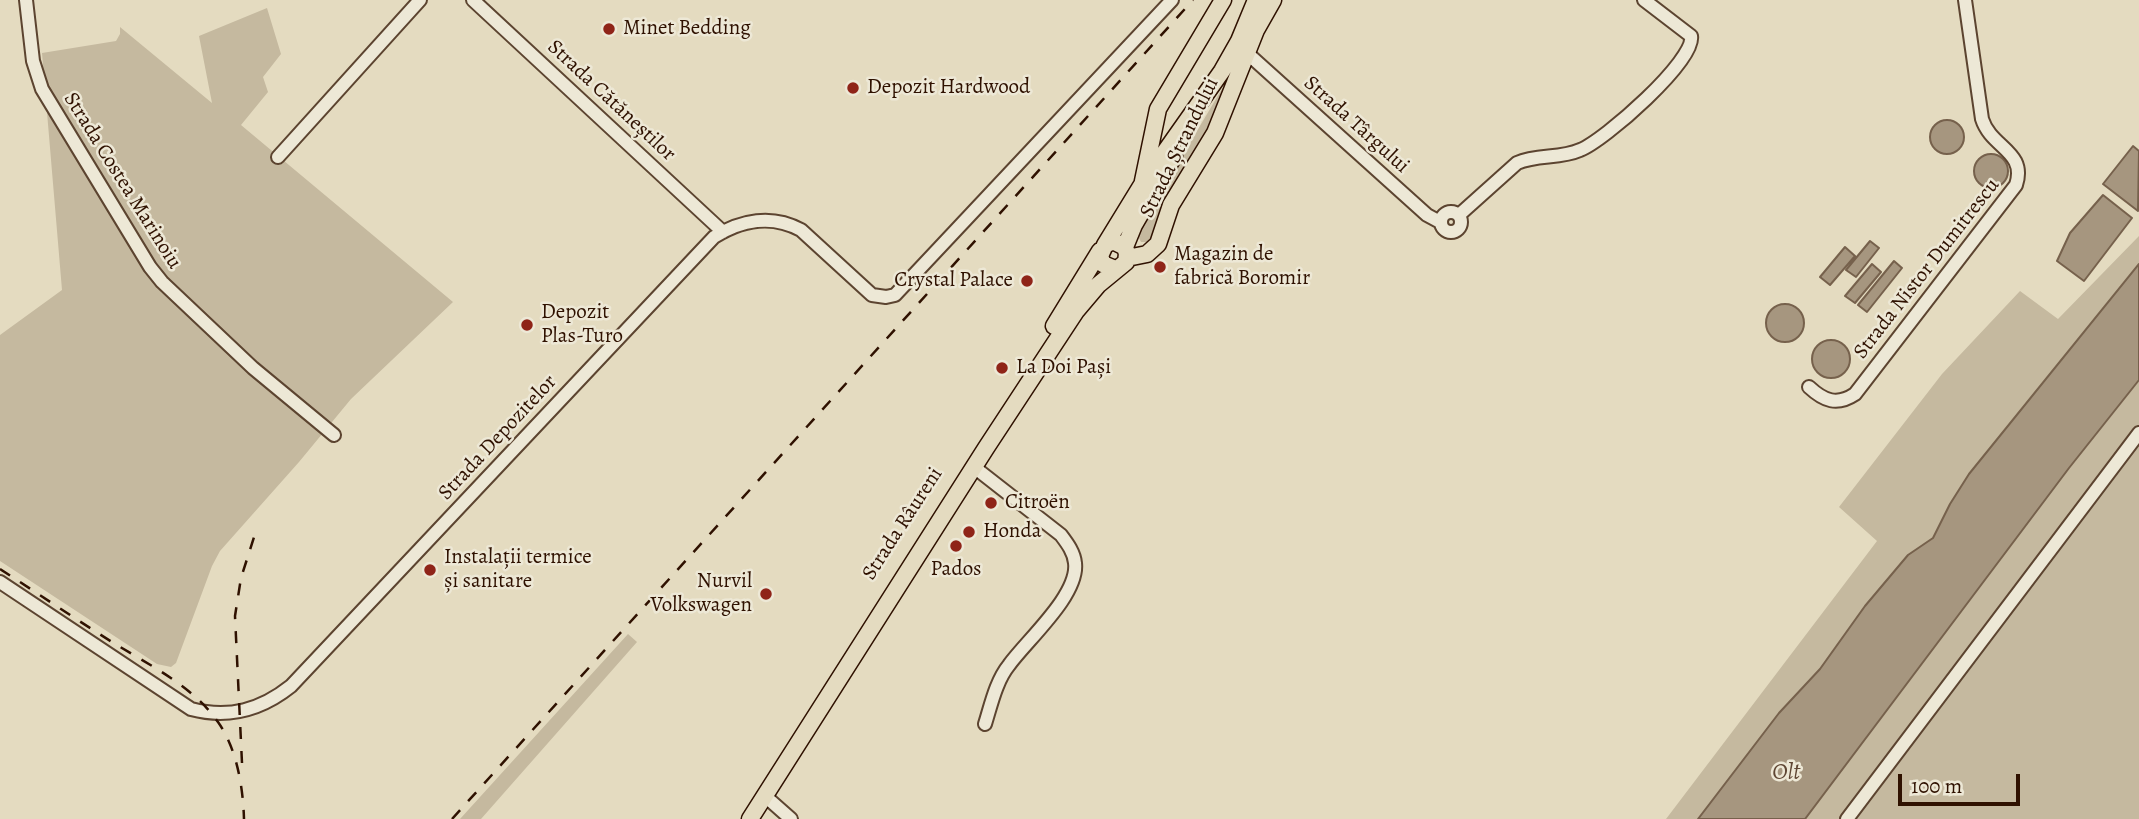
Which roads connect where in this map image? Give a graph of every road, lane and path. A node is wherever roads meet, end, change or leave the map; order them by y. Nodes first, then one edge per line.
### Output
1 (26, 0) edge
2 (421, 0) edge
3 (1172, 0) edge
4 (1223, 0) edge
5 (1256, 0) edge
6 (1273, 0) edge
7 (1644, 0) edge
8 (1965, 0) edge
9 (475, 1) edge
10 (1247, 53) junction
11 (1194, 112) junction
12 (278, 157) dead end
13 (1143, 183) junction
14 (723, 232) junction
15 (1103, 248) junction
16 (1122, 258) junction
17 (1809, 387) dead end
18 (2139, 433) edge
19 (334, 435) dead end
20 (974, 467) junction
21 (0, 582) edge
22 (985, 724) dead end
23 (775, 765) junction
24 (765, 796) junction
25 (741, 819) edge
26 (750, 819) edge
27 (791, 819) edge
28 (1847, 819) edge

1 - 19 street, Strada Costea Marinoiu
2 - 12 street
3 - 14 street, Strada Depozitelor
4 - 13 main road
5 - 11 main road
6 - 10 main road, Strada Ștrandului
7 - 10 street, Strada Târgului
8 - 17 street, Strada Nistor Dumitrescu
9 - 14 street, Strada Cătăneștilor
10 - 16 main road, Strada Ștrandului
11 - 13 main road, Strada Râureni
11 - 16 main road
13 - 15 main road, Strada Râureni
14 - 21 street, Strada Depozitelor
15 - 16 main road
15 - 16 main road
15 - 23 main road, Strada Râureni
16 - 20 main road, Strada Râureni
18 - 28 street
20 - 22 street
20 - 24 main road, Strada Râureni
23 - 24 street
23 - 25 main road, Strada Râureni
24 - 25 street
24 - 26 main road, Strada Râureni
24 - 27 street

